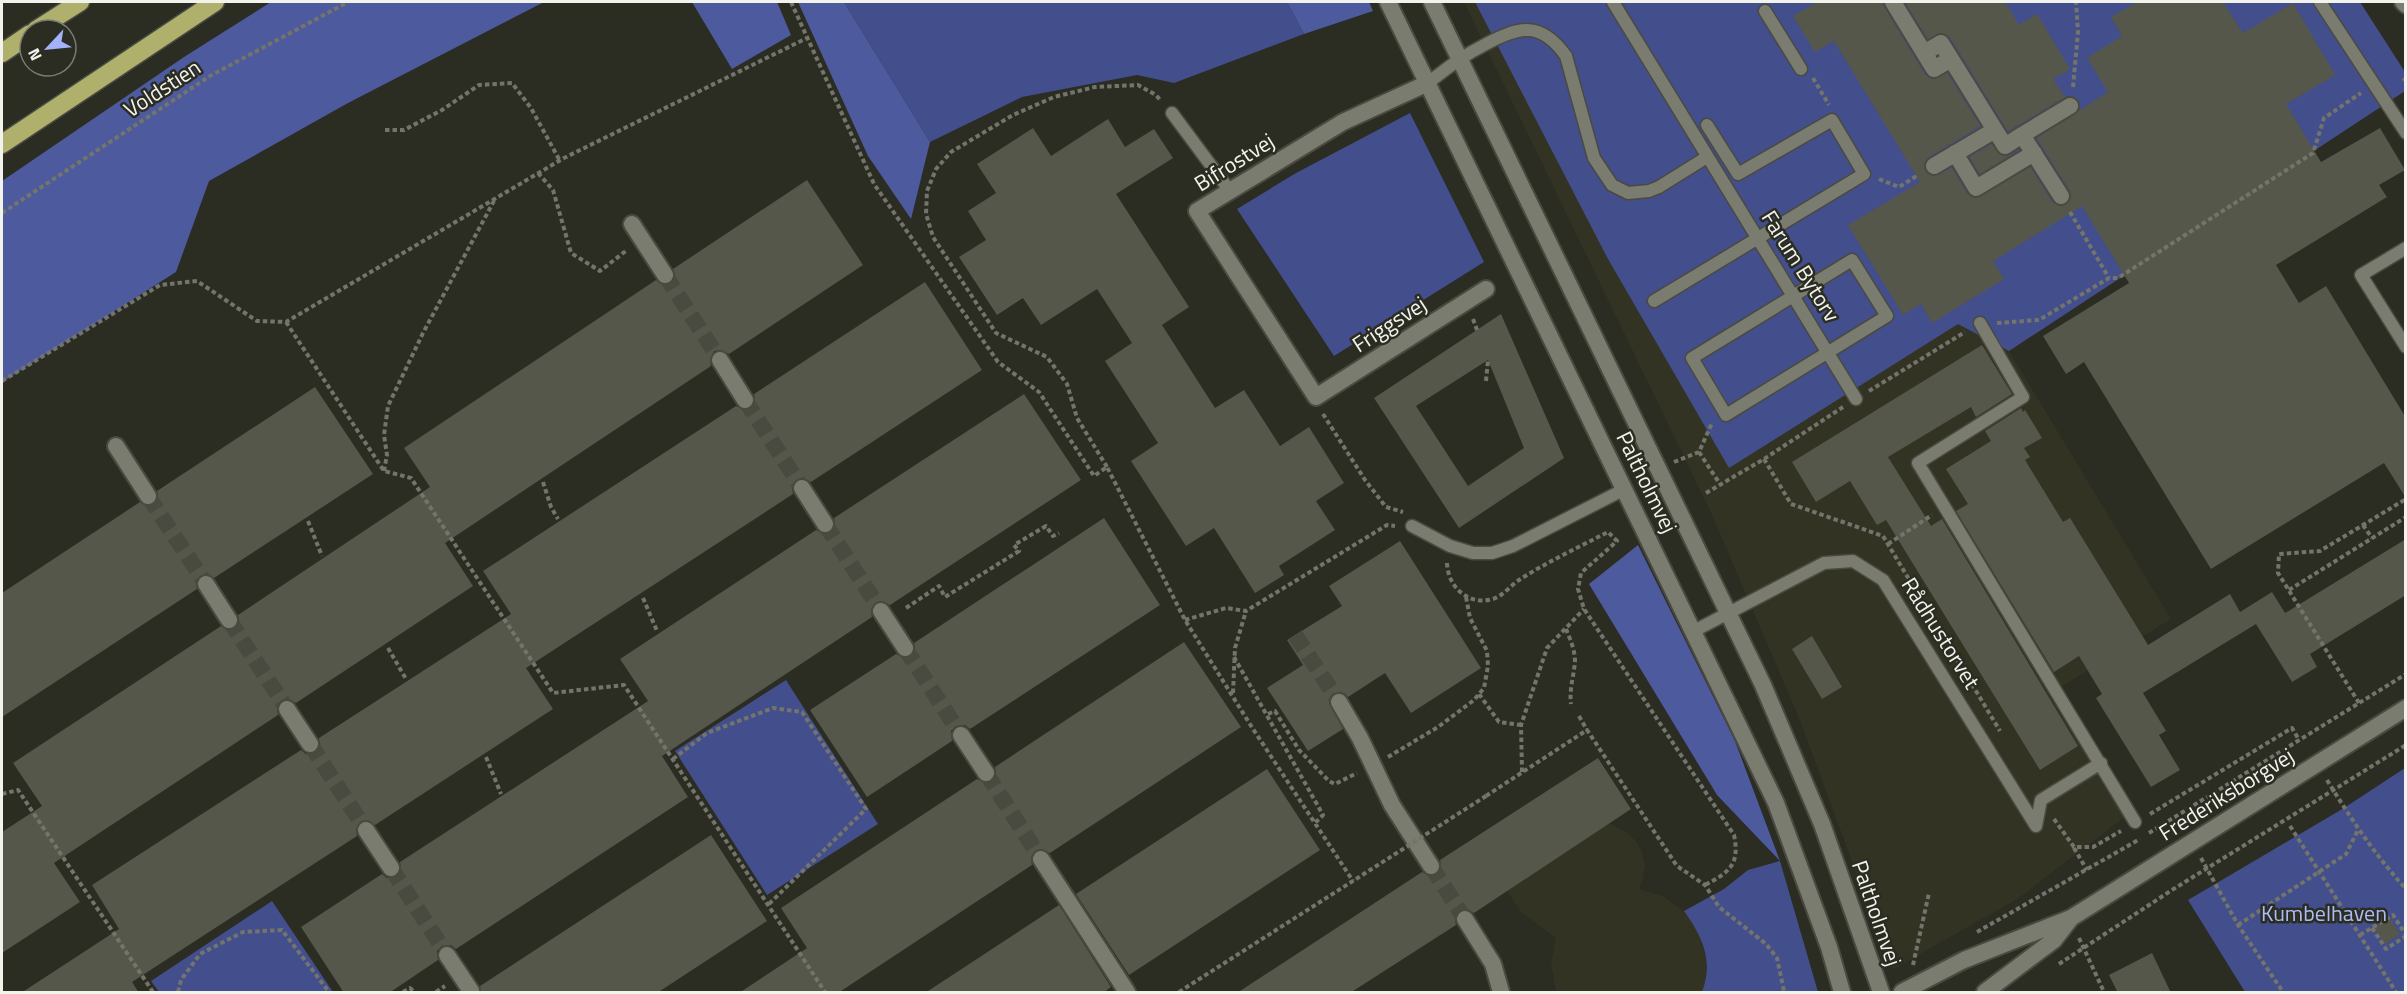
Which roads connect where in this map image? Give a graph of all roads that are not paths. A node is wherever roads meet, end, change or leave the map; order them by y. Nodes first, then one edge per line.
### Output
1 (80, 2) edge
2 (216, 2) edge
3 (1388, 2) edge
4 (1432, 2) edge
5 (1612, 2) edge
6 (1893, 2) edge
7 (2320, 2) edge
8 (1765, 11) dead end
9 (55, 18) edge
10 (18, 42) edge
11 (2, 53) edge
12 (1460, 58) junction
13 (1805, 71) road end
14 (1428, 83) junction
15 (2070, 106) road end
16 (1172, 113) road end
17 (1707, 125) dead end
18 (1995, 130) junction
19 (2406, 133) edge
20 (2022, 135) junction
21 (2, 144) edge
22 (2005, 146) junction
23 (1955, 153) junction
24 (2034, 153) junction
25 (1707, 157) junction
26 (2015, 164) junction
27 (1934, 166) road end
28 (1230, 191) junction
29 (2061, 196) road end
30 (637, 231) road end
31 (1758, 238) junction
32 (2406, 248) edge
33 (665, 275) tunnel mouth
34 (1486, 289) dead end
35 (1793, 296) junction
36 (1654, 301) dead end
37 (1980, 323) road end
38 (2406, 346) edge
39 (1828, 352) junction
40 (720, 360) tunnel mouth
41 (1316, 398) joint
42 (745, 399) tunnel mouth
43 (1856, 399) dead end
44 (116, 446) dead end
45 (802, 488) tunnel mouth
46 (1625, 489) junction
47 (148, 496) tunnel mouth
48 (825, 524) tunnel mouth
49 (1412, 526) road end
50 (206, 584) tunnel mouth
51 (881, 611) tunnel mouth
52 (1729, 613) junction
53 (230, 620) tunnel mouth
54 (1694, 631) junction
55 (905, 648) tunnel mouth
56 (1339, 702) tunnel mouth
57 (2406, 708) edge
58 (287, 709) tunnel mouth
59 (961, 735) tunnel mouth
60 (310, 744) tunnel mouth
61 (2101, 763) junction
62 (986, 774) tunnel mouth
63 (2135, 822) dead end
64 (366, 830) tunnel mouth
65 (1041, 859) tunnel mouth
66 (1431, 866) tunnel mouth
67 (391, 868) tunnel mouth
68 (2071, 918) junction
69 (1465, 919) tunnel mouth
70 (447, 955) tunnel mouth
71 (471, 992) edge
72 (1127, 993) edge
73 (1501, 993) edge
74 (1842, 993) edge
75 (1881, 993) edge
76 (1902, 993) edge
77 (1985, 993) edge

1 - 9 highway
2 - 21 highway
3 - 14 street, Paltholmvej
4 - 12 street, Paltholmvej
5 - 25 lane, Farum Bytorv
6 - 18 street
7 - 19 lane
8 - 13 lane
10 - 11 highway
12 - 14 lane
12 - 25 lane
12 - 52 street, Paltholmvej
14 - 28 street, Bifrostvej
14 - 46 street, Paltholmvej
15 - 20 street
16 - 28 lane
17 - 31 lane
18 - 22 street
18 - 23 street
20 - 22 street
20 - 24 street
22 - 26 street
23 - 26 street
23 - 27 street
24 - 26 street
24 - 29 street
25 - 31 lane, Farum Bytorv
28 - 41 street, Bifrostvej
30 - 33 street
31 - 35 lane, Farum Bytorv
31 - 36 lane
32 - 38 lane
34 - 41 street, Friggsvej
35 - 39 lane, Farum Bytorv
35 - 39 lane
35 - 39 lane
37 - 61 lane
39 - 43 lane, Farum Bytorv
40 - 42 street
44 - 47 street
45 - 48 street
46 - 49 lane
46 - 54 street, Paltholmvej
50 - 53 street
51 - 55 street
52 - 54 lane, Rådhustorvet
52 - 61 lane, Rådhustorvet
52 - 75 street, Paltholmvej
54 - 74 street, Paltholmvej
56 - 66 street
57 - 68 street, Frederiksborgvej
58 - 60 street
59 - 62 street
61 - 63 lane
64 - 67 street
65 - 72 street
68 - 76 street, Frederiksborgvej
68 - 77 street, Frederiksborgvej
69 - 73 street
70 - 71 street

